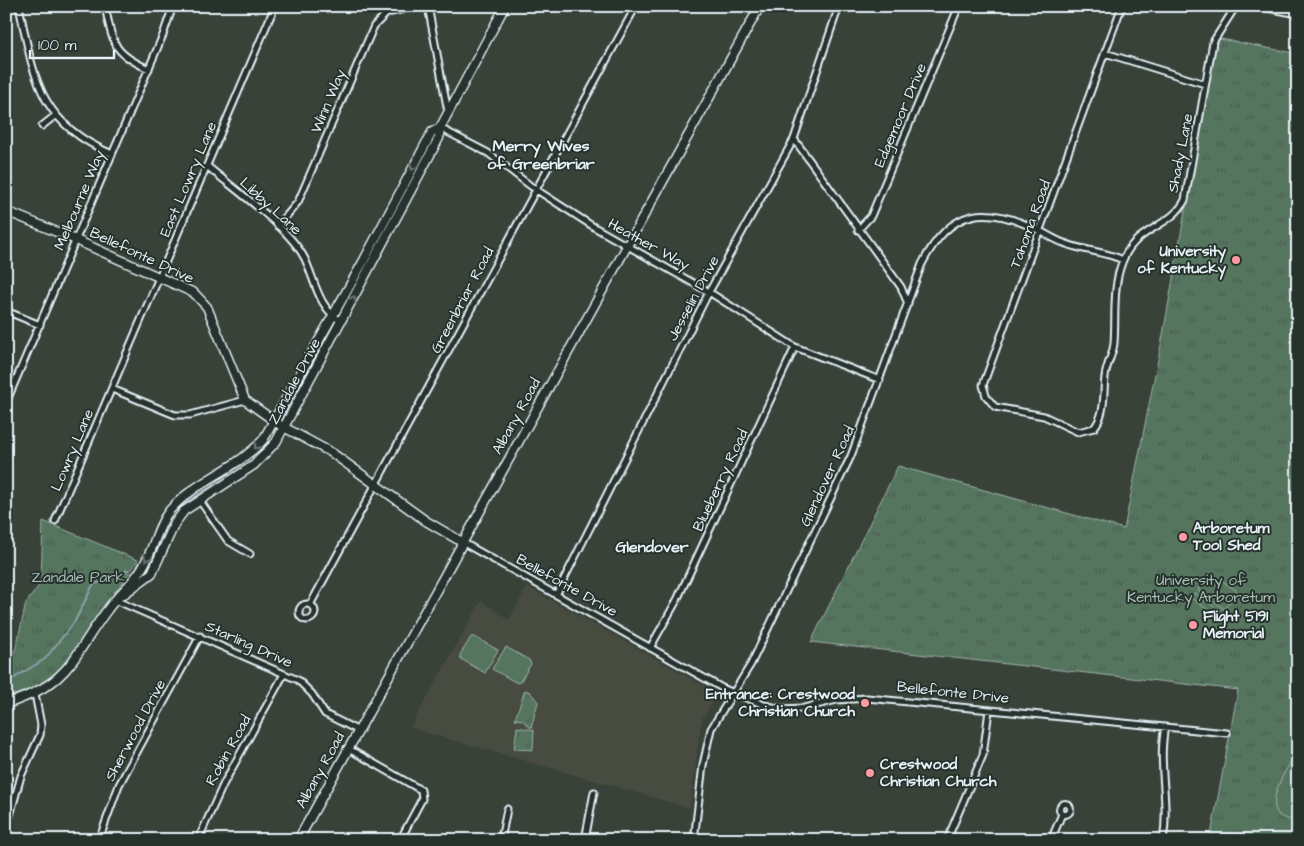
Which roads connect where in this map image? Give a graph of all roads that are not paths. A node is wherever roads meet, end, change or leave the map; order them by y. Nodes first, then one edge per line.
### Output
1 (19, 6) edge
2 (105, 6) edge
3 (173, 6) edge
4 (275, 6) edge
5 (417, 6) edge
6 (428, 6) edge
7 (505, 6) edge
8 (636, 6) edge
9 (760, 6) edge
10 (839, 6) edge
11 (959, 6) edge
12 (1122, 6) edge
13 (1236, 6) edge
14 (1257, 6) edge
15 (1298, 14) edge
16 (1105, 53) junction
17 (149, 69) junction
18 (1205, 84) junction
19 (448, 112) junction
20 (56, 115) junction
21 (42, 126) dead end
22 (440, 128) junction
23 (794, 138) junction
24 (112, 154) junction
25 (207, 166) junction
26 (536, 189) junction
27 (6, 211) edge
28 (278, 226) junction
29 (858, 230) junction
30 (1041, 231) junction
31 (76, 240) junction
32 (627, 246) junction
33 (1123, 260) junction
34 (160, 277) junction
35 (709, 292) junction
36 (908, 304) junction
37 (6, 311) edge
38 (331, 315) junction
39 (341, 321) junction
40 (40, 325) junction
41 (795, 347) junction
42 (880, 380) junction
43 (112, 389) junction
44 (245, 400) junction
45 (6, 403) edge
46 (1037, 414) joint
47 (275, 421) junction
48 (284, 428) junction
49 (376, 485) junction
50 (200, 501) junction
51 (55, 521) dead end
52 (462, 542) junction
53 (250, 554) dead end
54 (556, 595) junction
55 (116, 600) junction
56 (310, 605) dead end
57 (200, 636) junction
58 (650, 648) junction
59 (284, 674) junction
60 (35, 694) junction
61 (734, 694) junction
62 (6, 704) edge
63 (988, 710) junction
64 (1165, 728) junction
65 (357, 730) junction
66 (1228, 733) dead end
67 (348, 748) junction
68 (594, 792) dead end
69 (507, 810) dead end
70 (1062, 814) dead end
71 (6, 830) edge
72 (99, 840) edge
73 (198, 840) edge
74 (298, 840) edge
75 (400, 840) edge
76 (501, 840) edge
77 (585, 840) edge
78 (694, 840) edge
79 (947, 840) edge
80 (1051, 840) edge
81 (1163, 840) edge

1 - 20 street
2 - 17 street
3 - 17 street, Melbourne Way
4 - 25 street, East Lowry Lane
5 - 28 street, Winn Way
6 - 19 street
7 - 19 street, Zandale Drive
8 - 26 street, Greenbriar Road
9 - 32 street, Albany Road
10 - 23 street, Jesselin Drive
11 - 29 street, Edgemoor Drive
12 - 16 street, Tahoma Road
13 - 18 street, Shady Lane
14 - 15 street
16 - 18 street
16 - 30 street, Tahoma Road
17 - 24 street, Melbourne Way
18 - 33 street, Shady Lane
19 - 22 street, Zandale Drive
20 - 21 street
20 - 24 street
22 - 26 street, Heather Way
22 -> 38 street, Zandale Drive
39 -> 22 street, Zandale Drive
23 - 29 street
23 - 35 street, Jesselin Drive
24 - 31 street, Melbourne Way
25 - 28 street, Libby Lane
25 - 34 street, East Lowry Lane
26 - 32 street, Heather Way
26 - 49 street, Greenbriar Road
27 - 31 street, Bellefonte Drive
28 - 38 street, Libby Lane
29 - 36 street
30 - 33 street, Glendover Road
30 - 36 street, Glendover Road
30 - 46 street, Tahoma Road
31 - 34 street, Bellefonte Drive
31 - 40 street, Melbourne Way
32 - 35 street, Heather Way
32 - 52 street, Albany Road
33 - 46 street, Shady Lane
34 - 43 street, East Lowry Lane
34 - 44 street, Bellefonte Drive
35 - 41 street, Heather Way
35 - 54 street, Jesselin Drive
36 - 42 street, Glendover Road
37 - 40 street
38 - 39 street, Libby Lane
38 - 47 street, Zandale Drive
39 - 48 street, Zandale Drive
40 - 45 street, Melbourne Way
41 - 42 street, Heather Way
41 - 58 street, Blueberry Road
42 - 61 street, Glendover Road
43 - 44 street
43 - 51 street, Lowry Lane
44 - 47 street, Bellefonte Drive
47 - 48 street, Bellefonte Drive
47 -> 55 street, Zandale Drive
48 - 49 street, Bellefonte Drive
48 - 50 street, Zandale Drive
49 - 52 street, Bellefonte Drive
49 - 56 street, Greenbriar Road
50 - 53 street
50 - 55 street, Zandale Drive
52 - 54 street, Bellefonte Drive
52 - 65 street, Albany Road
54 - 58 street, Bellefonte Drive
55 - 57 street, Starling Drive
55 - 60 street, Zandale Drive
57 - 59 street, Starling Drive
57 - 72 street, Sherwood Drive
58 - 61 street, Bellefonte Drive
59 - 65 street, Starling Drive
59 - 73 street, Robin Road
60 - 62 street, Zandale Drive
60 - 71 street
61 - 63 street, Bellefonte Drive
61 - 78 street, Glendover Road
63 - 64 street, Bellefonte Drive
63 - 79 street
64 - 66 street, Bellefonte Drive
64 - 81 street
65 - 67 street, Albany Road
67 - 74 street, Albany Road
67 - 75 street
68 - 77 street
69 - 76 street
70 - 80 street

